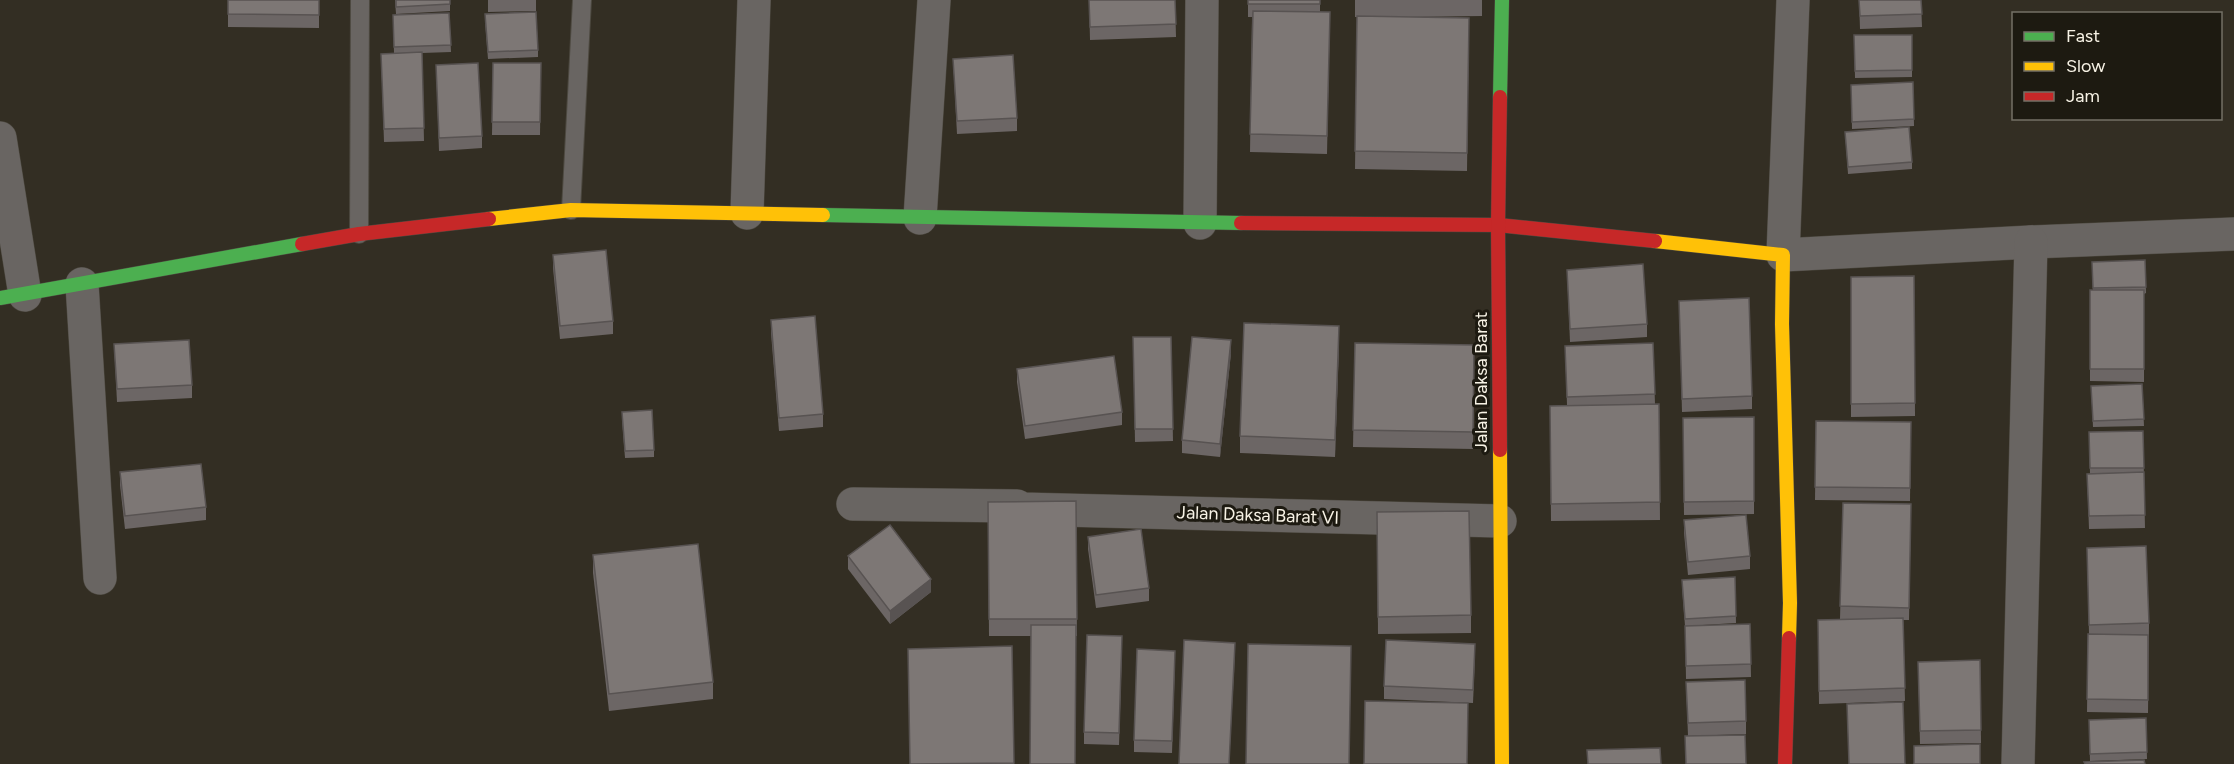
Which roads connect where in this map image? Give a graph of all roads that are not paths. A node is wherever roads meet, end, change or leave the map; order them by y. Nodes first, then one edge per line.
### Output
1 (360, 0) edge
2 (582, 0) edge
3 (754, 0) edge
4 (934, 0) edge
5 (1202, 0) edge
6 (1502, 0) edge
7 (1794, 0) edge
8 (0, 138) edge
9 (571, 210) junction
10 (747, 213) junction
11 (920, 218) junction
12 (1200, 223) junction
13 (1498, 225) junction
14 (358, 234) junction
15 (2234, 234) edge
16 (2031, 242) junction
17 (1783, 255) junction
18 (82, 284) junction
19 (13, 296) edge
20 (853, 504) dead end
21 (1500, 521) junction
22 (100, 578) dead end
23 (1502, 764) edge
24 (1785, 764) edge
25 (2018, 764) edge

1 - 14 lane
2 - 9 lane
3 - 10 street
4 - 11 street
5 - 12 street
6 - 13 street, Jalan Daksa Barat
7 - 17 street
8 - 19 street
9 - 10 street
9 - 14 street
10 - 11 street
11 - 12 street
12 - 13 street
13 - 17 street
13 - 21 street, Jalan Daksa Barat
14 - 18 street
15 - 16 street
16 - 17 street
16 - 25 street
17 - 24 street
18 - 19 street
18 - 22 street
20 - 21 street, Jalan Daksa Barat VI
21 - 23 street, Jalan Daksa Barat

